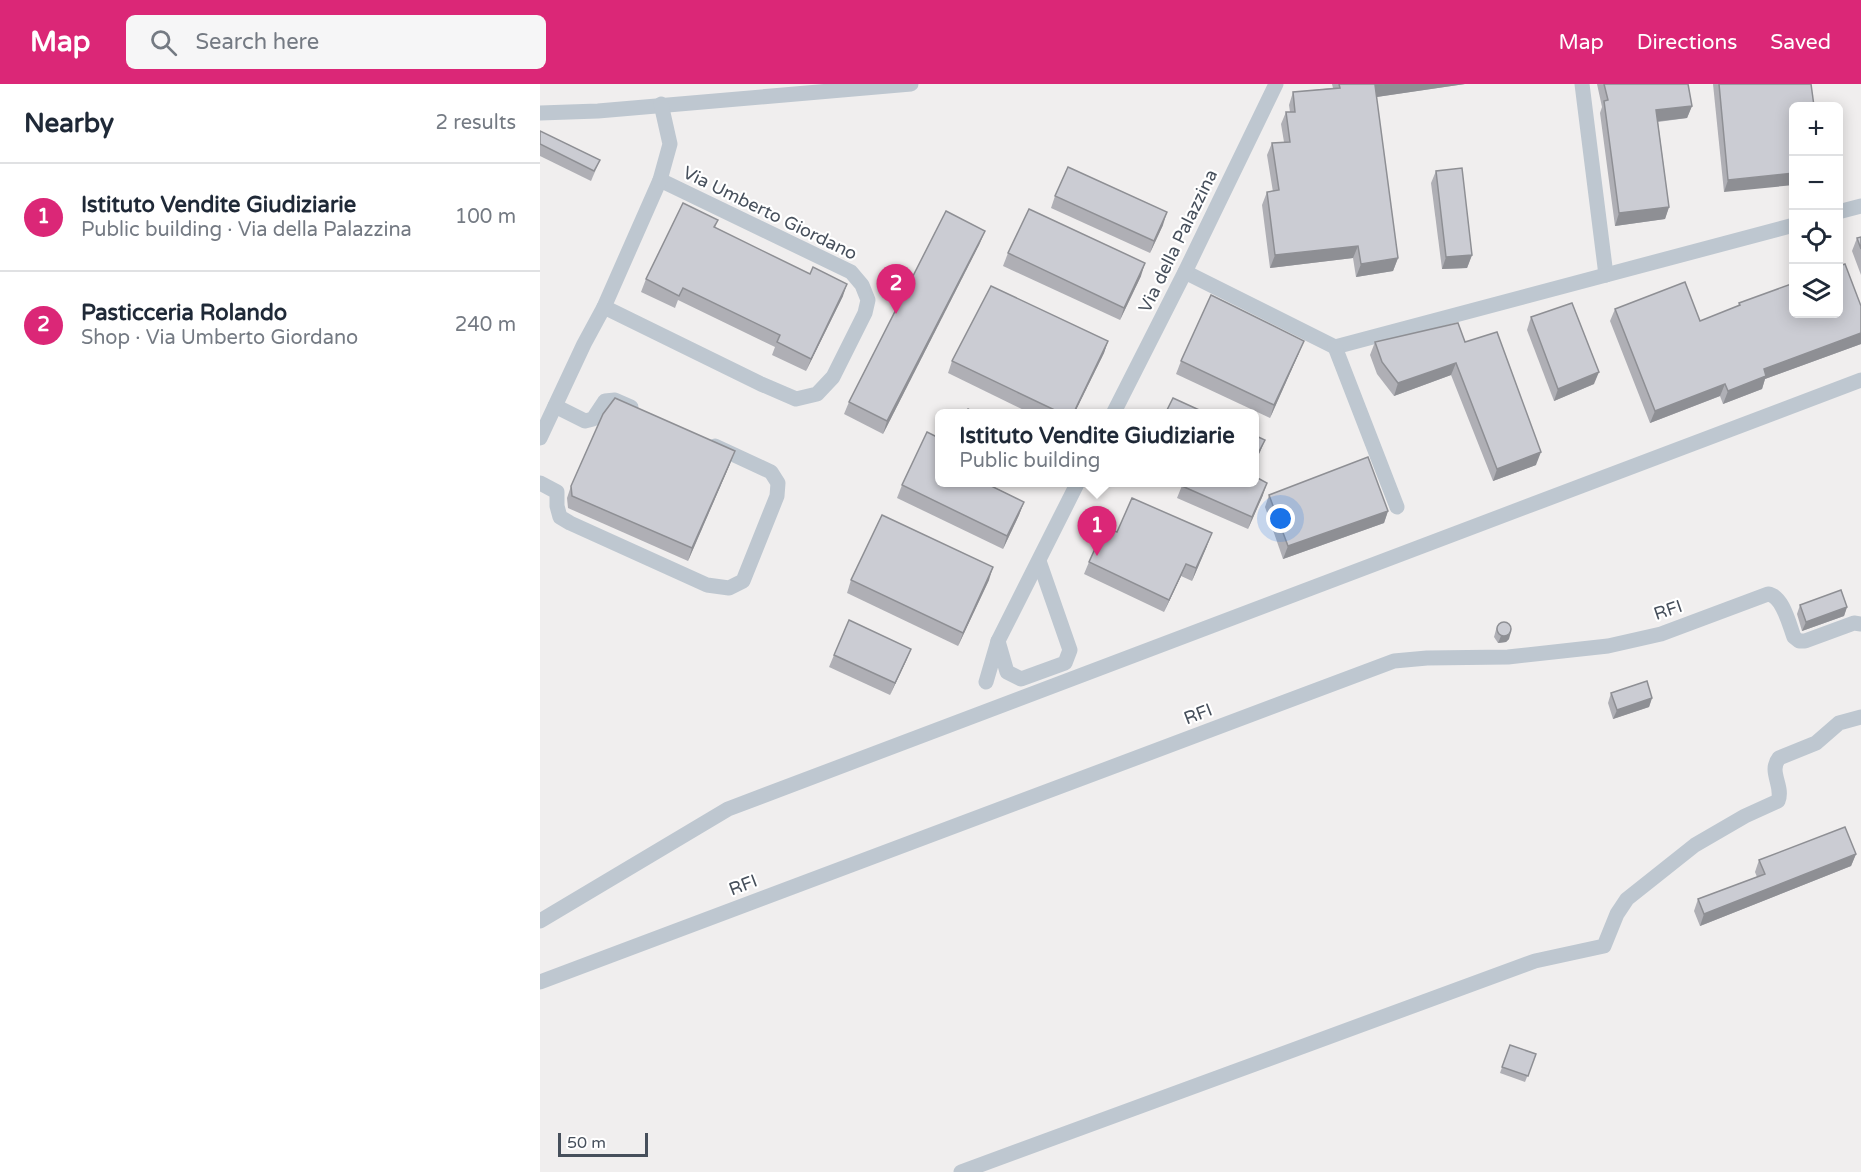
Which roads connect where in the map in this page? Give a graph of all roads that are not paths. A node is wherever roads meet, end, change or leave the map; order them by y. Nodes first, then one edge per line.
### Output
1 (911, 84) edge
2 (1276, 84) edge
3 (1581, 84) edge
4 (661, 104) junction
5 (540, 113) edge
6 (660, 180) junction
7 (1861, 206) edge
8 (1843, 211) edge
9 (1789, 226) edge
10 (1185, 272) junction
11 (1606, 275) junction
12 (604, 307) junction
13 (1335, 347) junction
14 (1861, 380) edge
15 (555, 406) junction
16 (1116, 409) edge
17 (646, 414) edge
18 (540, 438) edge
19 (699, 438) edge
20 (540, 483) edge
21 (1076, 487) edge
22 (1397, 507) dead end
23 (1039, 561) junction
24 (1861, 624) edge
25 (998, 641) junction
26 (986, 682) dead end
27 (1861, 717) edge
28 (540, 921) edge
29 (540, 982) edge
30 (961, 1172) edge

1 - 4 street
2 - 10 street, Via della Palazzina
3 - 11 street
4 - 5 street
4 - 6 street
6 - 12 street
6 - 12 street, Via Umberto Giordano
7 - 8 street
9 - 11 street
10 - 13 street
10 - 16 street, Via della Palazzina
11 - 13 street
12 - 15 street
13 - 22 street
14 - 28 street
15 - 17 street
15 - 18 street
19 - 20 street
21 - 23 street
23 - 25 street
23 - 25 street
24 - 29 street, RFI
25 - 26 street
27 - 30 street

